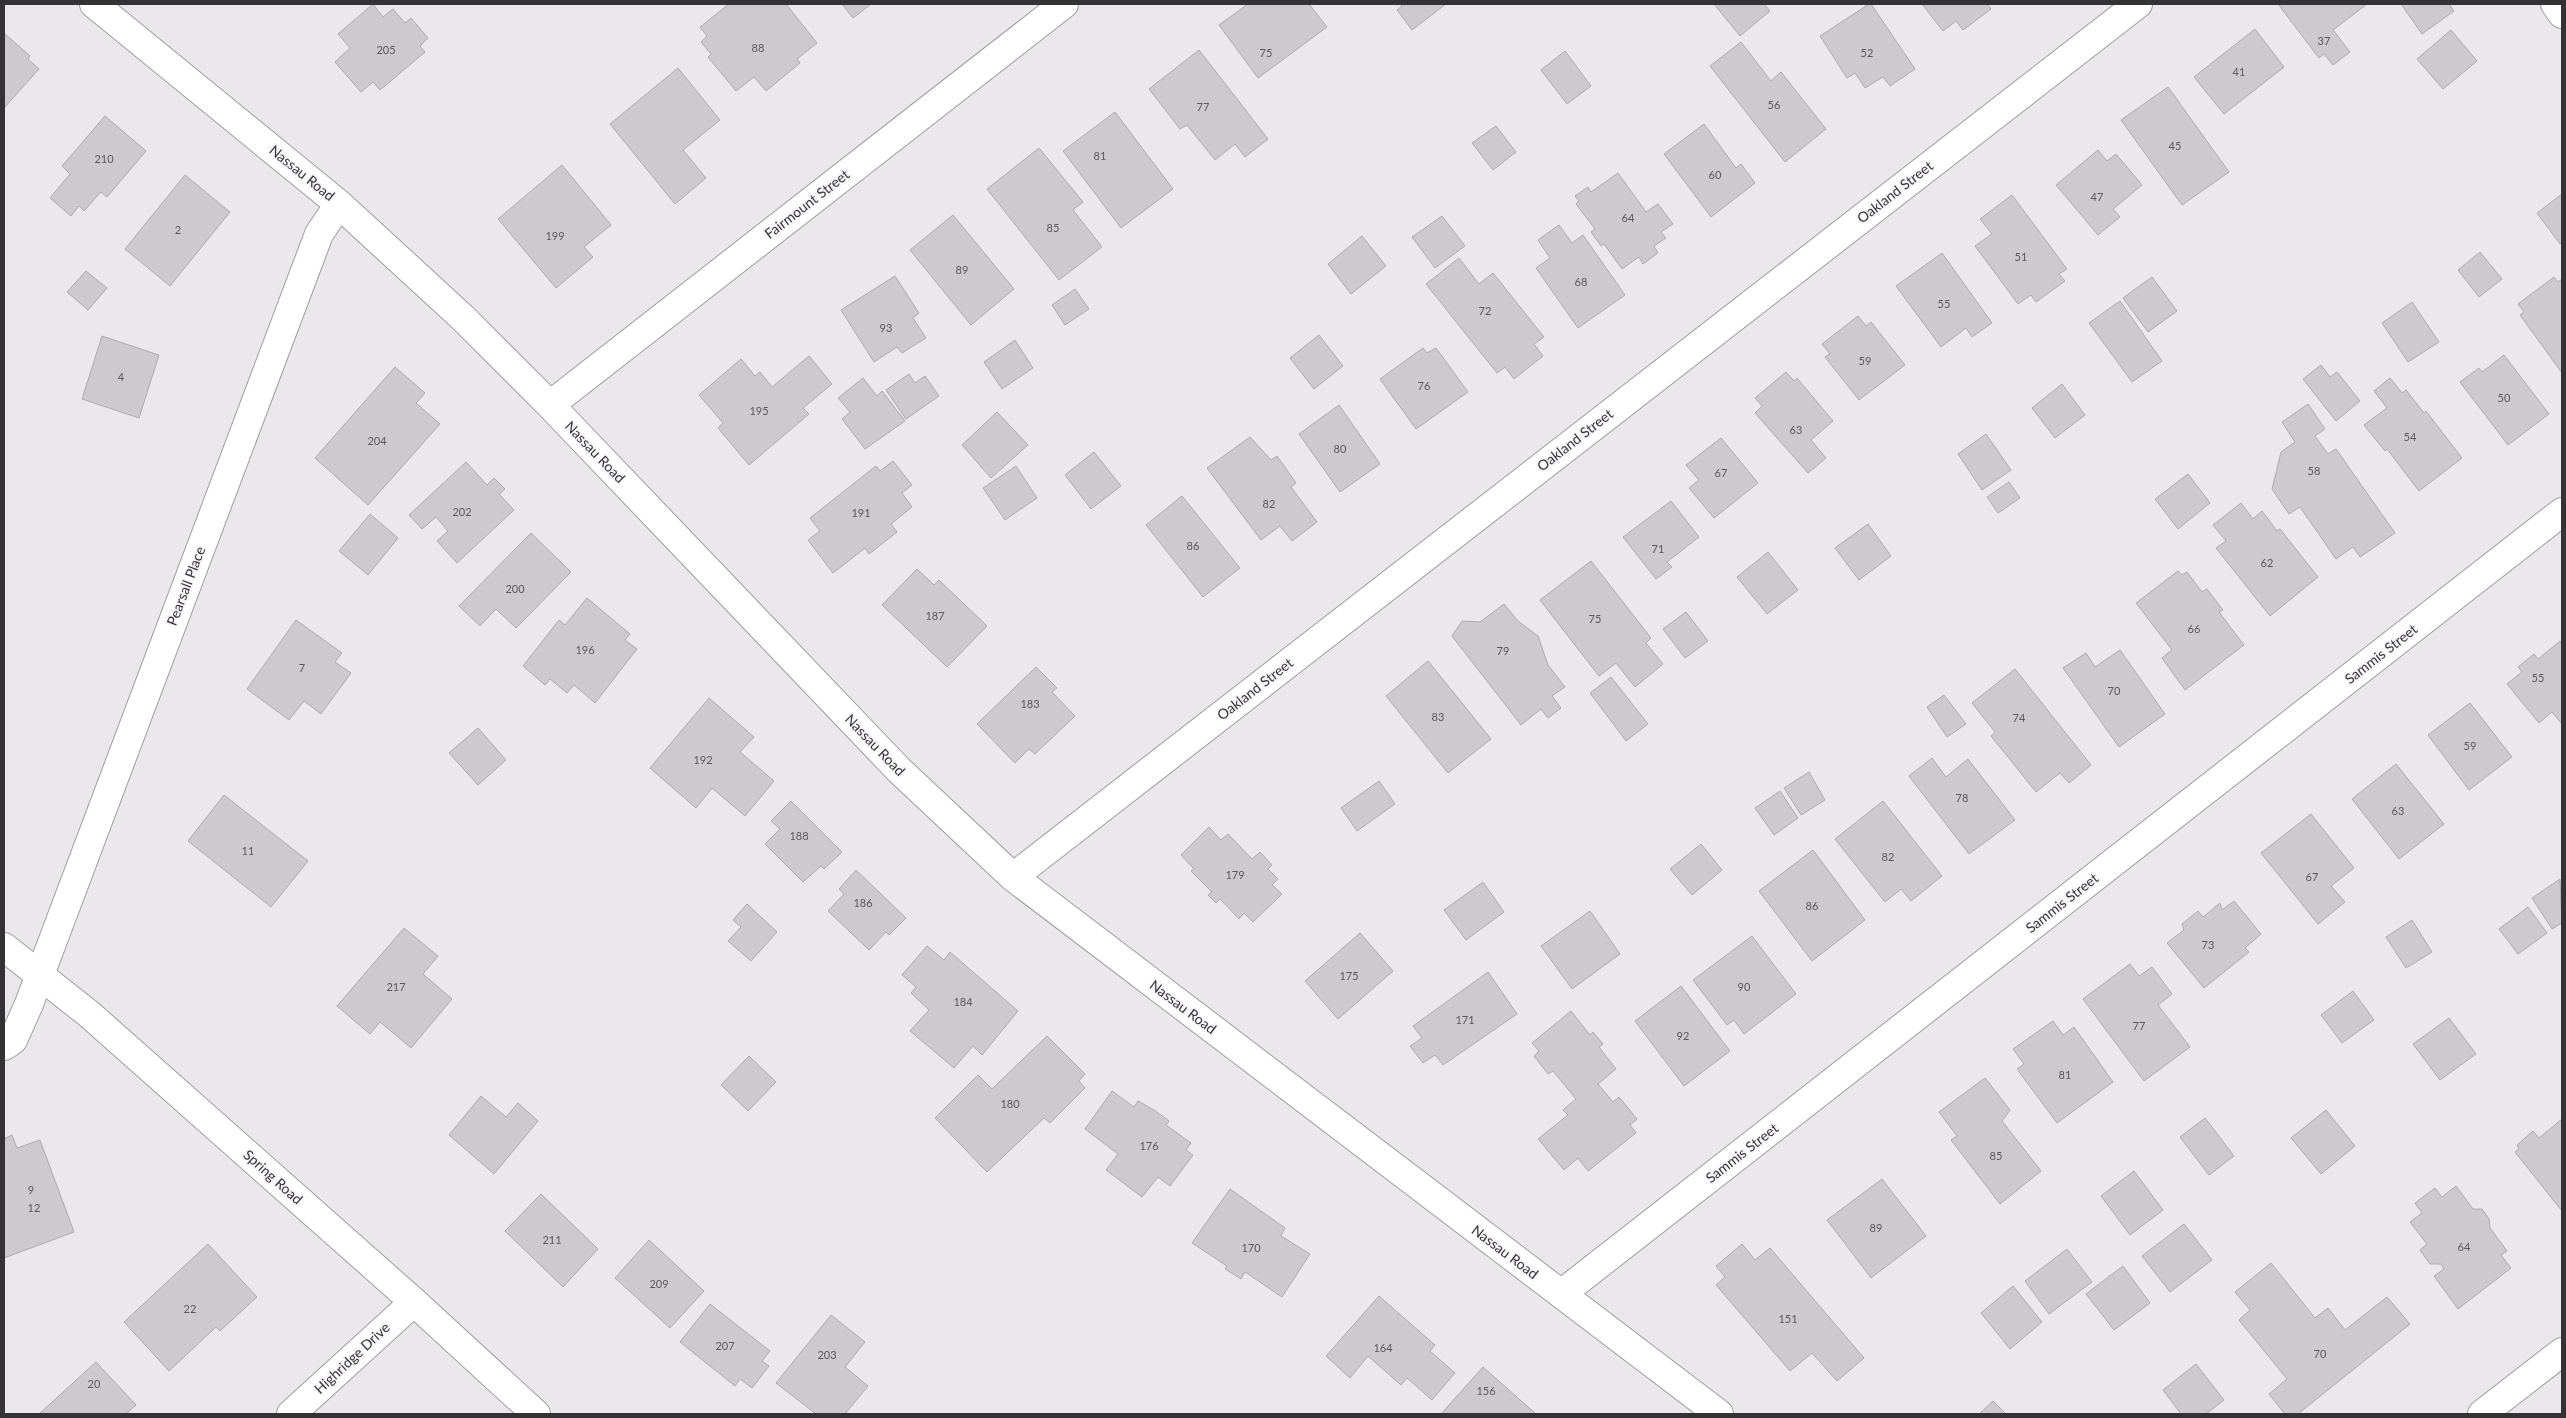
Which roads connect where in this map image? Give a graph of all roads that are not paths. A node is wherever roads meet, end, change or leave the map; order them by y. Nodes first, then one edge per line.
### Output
1 (94, 4) edge
2 (1064, 4) edge
3 (2138, 4) edge
4 (2554, 4) edge
5 (2562, 14) edge
6 (339, 204) junction
7 (550, 405) junction
8 (2562, 512) edge
9 (1013, 877) junction
10 (4, 947) edge
11 (39, 973) junction
12 (4, 1046) edge
13 (1561, 1294) junction
14 (414, 1302) junction
15 (2562, 1352) edge
16 (291, 1414) edge
17 (536, 1414) edge
18 (1719, 1414) edge
19 (2482, 1414) edge

1 - 6 street, Nassau Road
2 - 7 street, Fairmount Street
3 - 9 street, Oakland Street
4 - 5 street
6 - 7 street, Nassau Road
6 - 11 street, Pearsall Place
7 - 9 street, Nassau Road
8 - 13 street, Sammis Street
9 - 13 street, Nassau Road
10 - 11 street, Spring Road
11 - 12 street, Pearsall Place
11 - 14 street, Spring Road
13 - 18 street, Nassau Road
14 - 16 street, Highridge Drive
14 - 17 street, Spring Road
15 - 19 street

